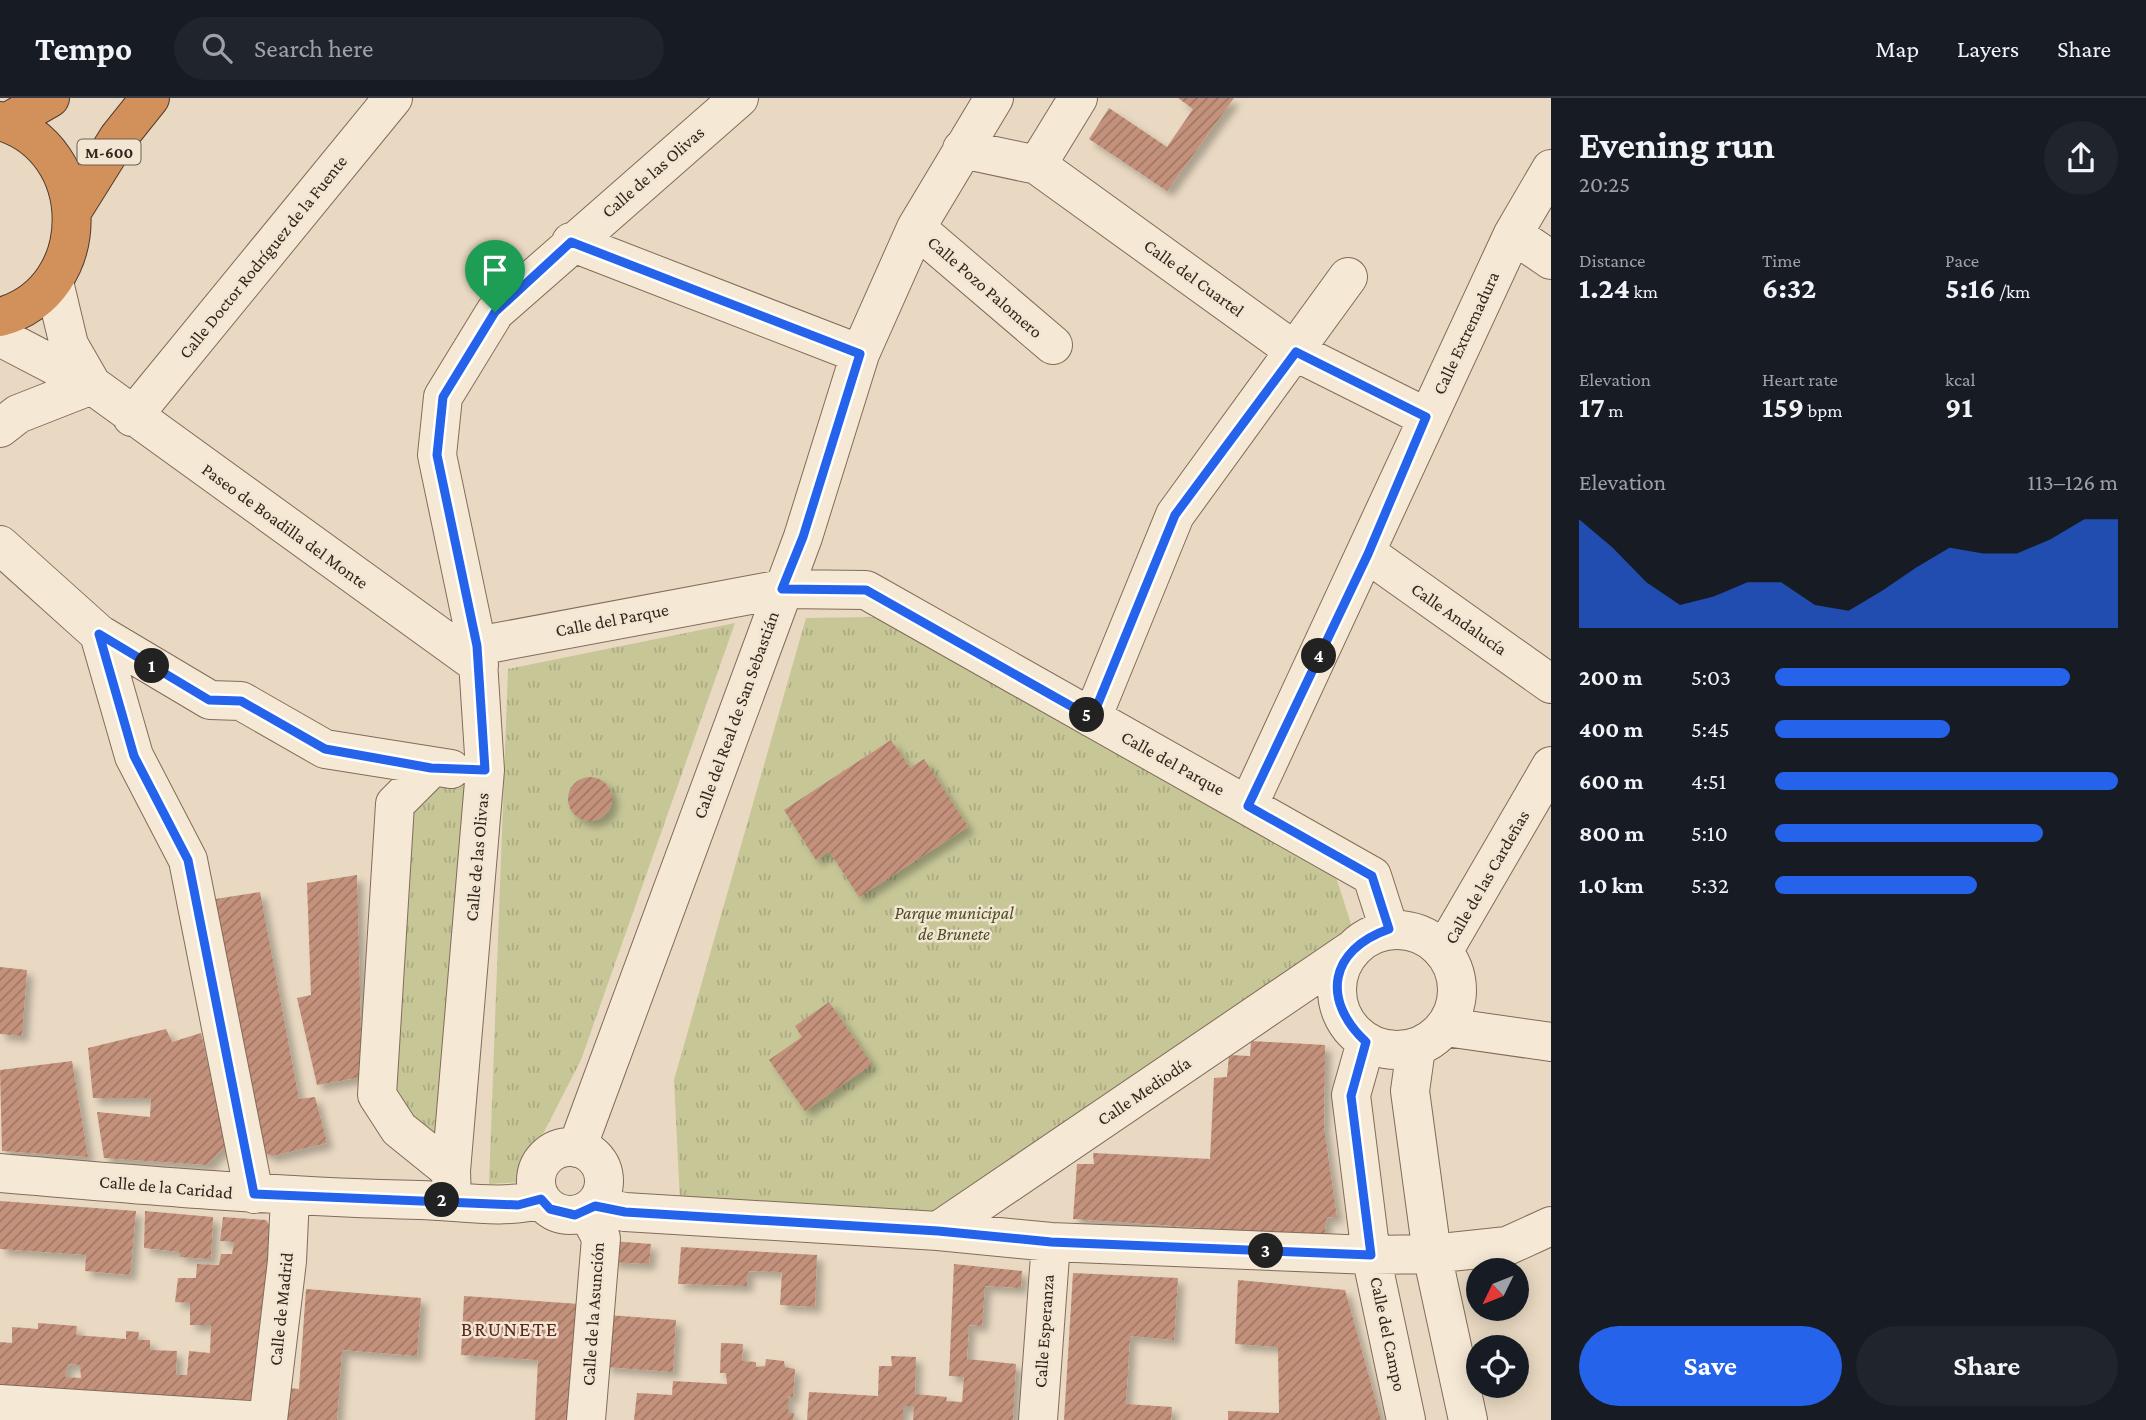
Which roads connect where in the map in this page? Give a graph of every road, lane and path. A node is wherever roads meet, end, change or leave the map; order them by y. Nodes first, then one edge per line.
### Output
1 (50, 98) edge
2 (150, 98) edge
3 (393, 98) edge
4 (739, 98) edge
5 (994, 98) edge
6 (1078, 98) edge
7 (3, 122) edge
8 (962, 149) junction
9 (1037, 165) junction
10 (1551, 169) edge
11 (73, 209) junction
12 (916, 228) junction
13 (1513, 234) junction
14 (571, 242) junction
15 (1551, 260) edge
16 (1348, 277) dead end
17 (54, 282) junction
18 (0, 317) edge
19 (0, 337) edge
20 (1052, 345) dead end
21 (1296, 352) junction
22 (860, 354) junction
23 (92, 385) junction
24 (132, 417) junction
25 (1426, 417) junction
26 (0, 428) edge
27 (0, 545) edge
28 (1368, 554) junction
29 (782, 589) junction
30 (99, 634) junction
31 (478, 655) junction
32 (1551, 684) edge
33 (1092, 718) junction
34 (1551, 766) edge
35 (431, 768) junction
36 (485, 770) junction
37 (1248, 806) junction
38 (1389, 929) junction
39 (1444, 950) junction
40 (1350, 951) junction
41 (1431, 1038) junction
42 (1366, 1042) junction
43 (1551, 1042) edge
44 (577, 1148) junction
45 (0, 1173) edge
46 (451, 1186) junction
47 (272, 1196) junction
48 (541, 1199) junction
49 (591, 1208) junction
50 (1551, 1226) edge
51 (938, 1231) junction
52 (1051, 1242) junction
53 (1432, 1254) junction
54 (1371, 1255) junction
55 (0, 1404) edge
56 (249, 1420) edge
57 (268, 1420) edge
58 (586, 1420) edge
59 (1038, 1420) edge
60 (1406, 1420) edge
61 (1468, 1420) edge

1 - 7 highway, M-600
2 - 11 highway, M-600
3 - 24 street, Calle Doctor Rodríguez de la Fuente
4 - 14 street, Calle de las Olivas
5 - 8 street, Calle del Real de San Sebastián
6 - 9 street
7 - 11 highway, M-600
8 - 9 street, Calle del Cuartel
8 - 12 street, Calle del Real de San Sebastián
9 - 21 street, Calle del Cuartel
10 - 13 street, Calle Extremadura
11 - 17 highway, M-600
12 - 20 street, Calle Pozo Palomero
12 - 22 street, Calle del Real de San Sebastián
13 - 15 street
13 - 25 street, Calle Extremadura
14 - 22 street
14 - 31 street, Calle de las Olivas
16 - 21 street
17 - 18 highway, M-600
17 - 23 street, Paseo de Boadilla del Monte
19 - 23 street, Paseo de Boadilla del Monte
21 - 25 street, Calle del Cuartel
21 - 33 street
22 - 29 street, Calle del Real de San Sebastián
23 - 24 street, Paseo de Boadilla del Monte
23 - 26 street
24 - 31 street, Paseo de Boadilla del Monte
25 - 28 street, Calle Extremadura
27 - 30 street
28 - 32 street, Calle Andalucía
28 - 37 street, Calle Extremadura
29 - 31 street, Calle del Parque
29 - 33 street, Calle del Parque
29 - 44 street, Calle del Real de San Sebastián
30 - 35 street
30 - 47 street, Calle de Madrid
31 - 36 street, Calle de las Olivas
33 - 37 street, Calle del Parque
34 - 39 street, Calle de las Cardeñas
35 - 36 street
35 - 46 street
36 - 46 street, Calle de las Olivas
37 - 38 street, Calle del Parque
38 - 39 street
38 - 40 street
39 - 41 street
40 - 42 street
40 - 51 street, Calle Mediodía
41 - 42 street
41 - 43 street
41 - 53 street
42 - 54 street, Calle del Campo
44 - 48 street
44 - 49 street
45 - 47 street, Calle de la Caridad
46 - 47 street, Calle de la Caridad
46 - 48 street, Calle de la Caridad
47 - 57 street, Calle de Madrid
48 - 49 street
49 - 51 street
49 - 58 street, Calle de la Asunción
50 - 53 street
51 - 52 street
52 - 54 street
52 - 59 street, Calle Esperanza
53 - 54 street
53 - 61 street
54 - 60 street, Calle del Campo
55 - 56 street

